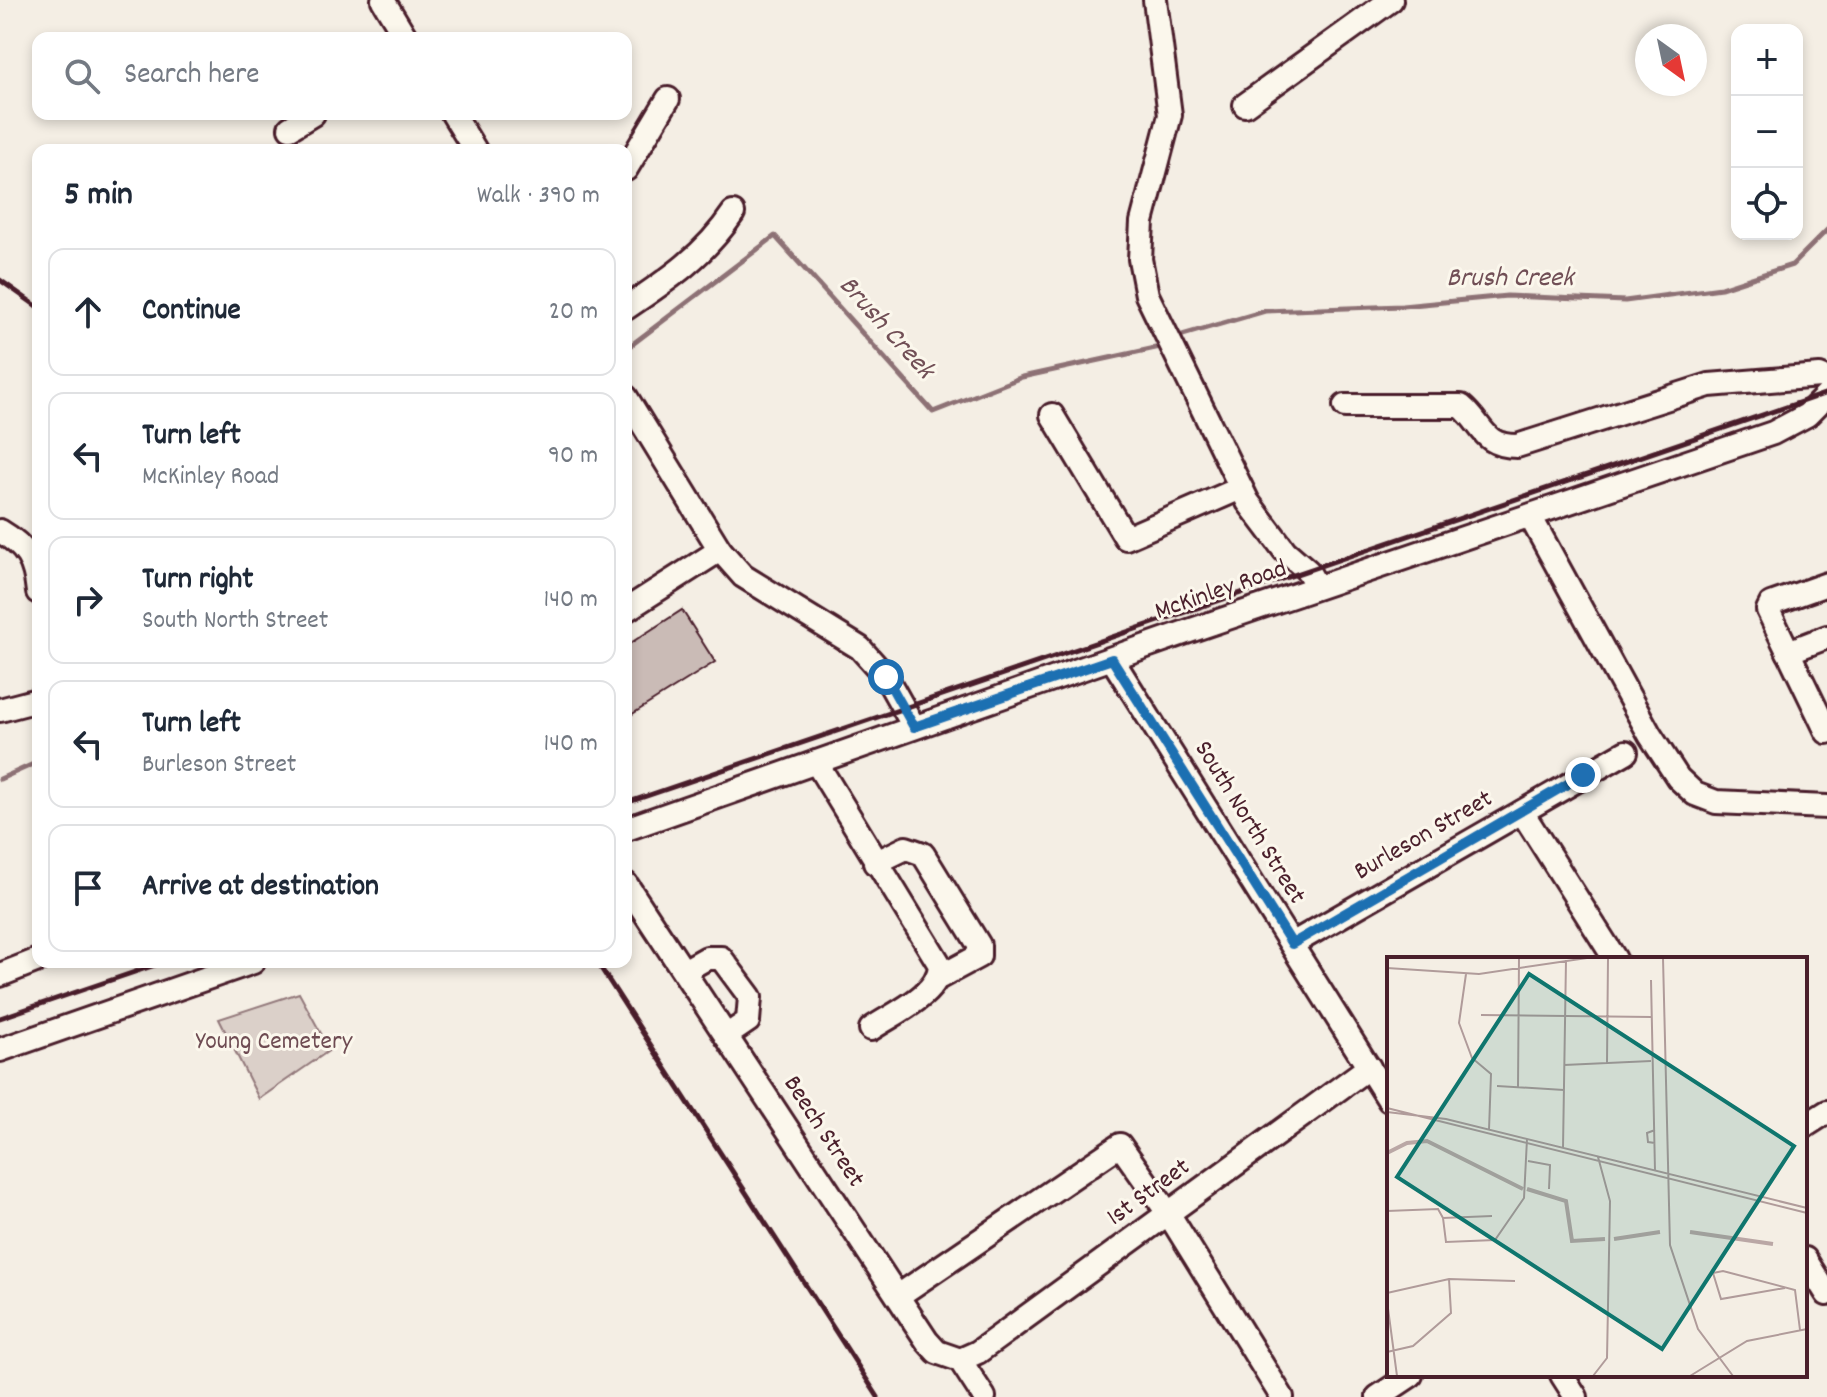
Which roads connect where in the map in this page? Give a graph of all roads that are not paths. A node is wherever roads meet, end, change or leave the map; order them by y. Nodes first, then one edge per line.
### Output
1 (383, 0) edge
2 (1155, 0) edge
3 (1391, 0) edge
4 (402, 32) edge
5 (668, 99) dead end
6 (1245, 105) dead end
7 (303, 120) edge
8 (457, 120) edge
9 (290, 128) dead end
10 (471, 144) edge
11 (632, 159) edge
12 (733, 213) dead end
13 (632, 304) edge
14 (1827, 379) edge
15 (1827, 395) edge
16 (1345, 406) dead end
17 (632, 407) edge
18 (1052, 415) dead end
19 (1241, 488) junction
20 (1530, 516) junction
21 (19, 539) edge
22 (720, 550) junction
23 (32, 564) edge
24 (1827, 584) edge
25 (1317, 587) junction
26 (632, 606) edge
27 (1827, 637) edge
28 (1788, 652) junction
29 (1112, 659) junction
30 (32, 702) edge
31 (0, 710) edge
32 (914, 727) junction
33 (1827, 732) edge
34 (1626, 752) dead end
35 (816, 762) junction
36 (1827, 807) edge
37 (1522, 812) junction
38 (632, 827) edge
39 (875, 863) junction
40 (632, 893) edge
41 (1292, 944) junction
42 (1614, 957) edge
43 (32, 962) edge
44 (236, 968) edge
45 (684, 971) junction
46 (0, 975) edge
47 (940, 977) junction
48 (871, 1029) dead end
49 (726, 1036) junction
50 (0, 1050) edge
51 (1369, 1067) junction
52 (1387, 1097) edge
53 (1827, 1112) edge
54 (1807, 1125) edge
55 (1168, 1213) junction
56 (1807, 1262) edge
57 (1827, 1294) edge
58 (898, 1296) junction
59 (960, 1360) junction
60 (1408, 1377) edge
61 (1563, 1377) edge
62 (984, 1397) edge
63 (1282, 1397) edge
64 (1378, 1397) edge
65 (1576, 1397) edge

1 - 4 street
2 - 19 street
3 - 6 street
5 - 11 street
7 - 9 street
8 - 10 street
12 - 13 street
14 - 16 street
15 - 20 street, McKinley Road
17 - 22 street
18 - 19 street
19 - 25 street
20 - 25 street, McKinley Road
20 - 36 street
21 - 23 street
22 - 26 street
22 - 32 street
24 - 28 street
25 - 29 street, McKinley Road
27 - 28 street
28 - 33 street
29 - 32 street, McKinley Road
29 - 41 street, South North Street
30 - 31 street
32 - 35 street, McKinley Road
34 - 37 street, Burleson Street
35 - 38 street, McKinley Road
35 - 39 street
37 - 41 street, Burleson Street
37 - 42 street
39 - 47 street
39 - 47 street
40 - 45 street, Beech Street
41 - 51 street, South North Street
43 - 46 street
44 - 50 street
45 - 49 street, Beech Street
45 - 49 street
47 - 48 street
49 - 58 street, Beech Street
51 - 52 street, South North Street
51 - 55 street, 1st Street
53 - 54 street
55 - 58 street
55 - 59 street, 1st Street
55 - 63 street
56 - 57 street
58 - 59 street, Beech Street
59 - 62 street, Beech Street
60 - 64 street
61 - 65 street

